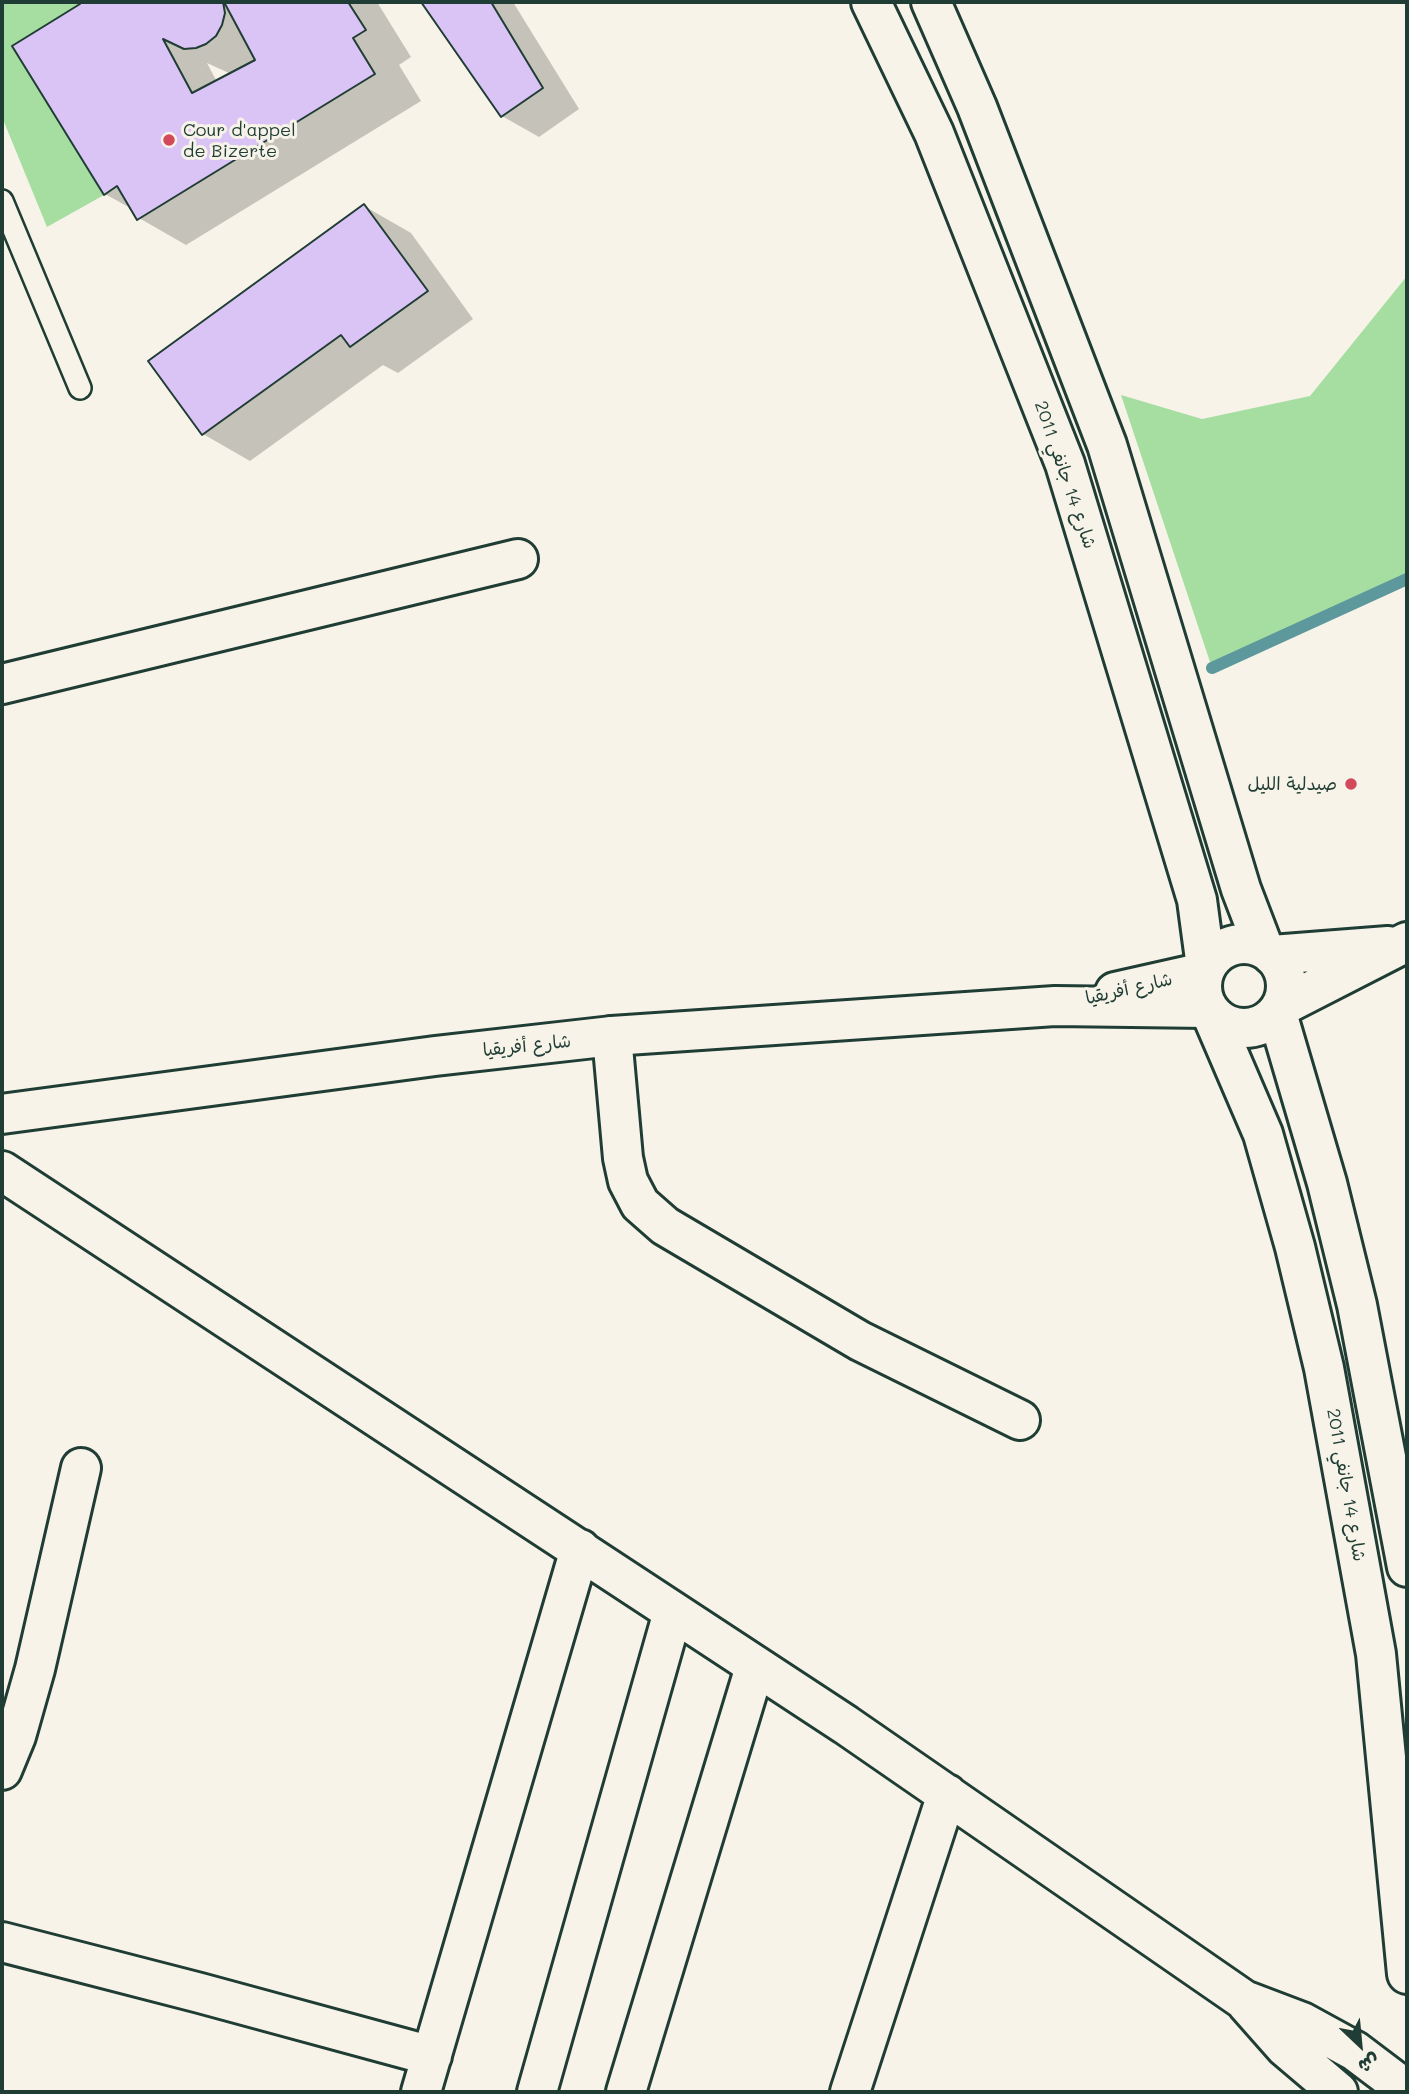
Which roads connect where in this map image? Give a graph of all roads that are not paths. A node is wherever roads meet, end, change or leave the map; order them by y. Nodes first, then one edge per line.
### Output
1 (871, 2) edge
2 (931, 2) edge
3 (2, 201) edge
4 (80, 388) dead end
5 (518, 559) dead end
6 (2, 684) edge
7 (1404, 943) edge
8 (1268, 952) junction
9 (1207, 990) junction
10 (1279, 1010) junction
11 (612, 1036) junction
12 (2, 1114) edge
13 (2, 1171) edge
14 (1020, 1420) dead end
15 (81, 1468) dead end
16 (580, 1549) junction
17 (1407, 1567) edge
18 (673, 1612) junction
19 (755, 1667) junction
20 (2, 1770) edge
21 (947, 1794) junction
22 (2, 1942) edge
23 (1407, 1974) edge
24 (1244, 2000) junction
25 (432, 2056) junction
26 (1404, 2088) edge
27 (421, 2092) edge
28 (537, 2092) edge
29 (626, 2092) edge
30 (850, 2092) edge
31 (1338, 2092) edge

1 - 9 street, شارع 14 جانفي 2011
2 - 8 street
3 - 4 lane
5 - 6 street
7 - 8 street
7 - 10 street
8 - 9 street
8 - 10 street
9 - 10 street
9 - 11 street, شارع أفريقيا
9 - 23 street, شارع 14 جانفي 2011
10 - 17 street
11 - 12 street, شارع أفريقيا
11 - 14 street
13 - 16 street
15 - 20 street
16 - 18 street
16 - 25 street
18 - 19 street
18 - 28 street
19 - 21 street
19 - 29 street
21 - 24 street
21 - 30 street
22 - 25 street
24 - 26 street
24 - 31 street
25 - 27 street

